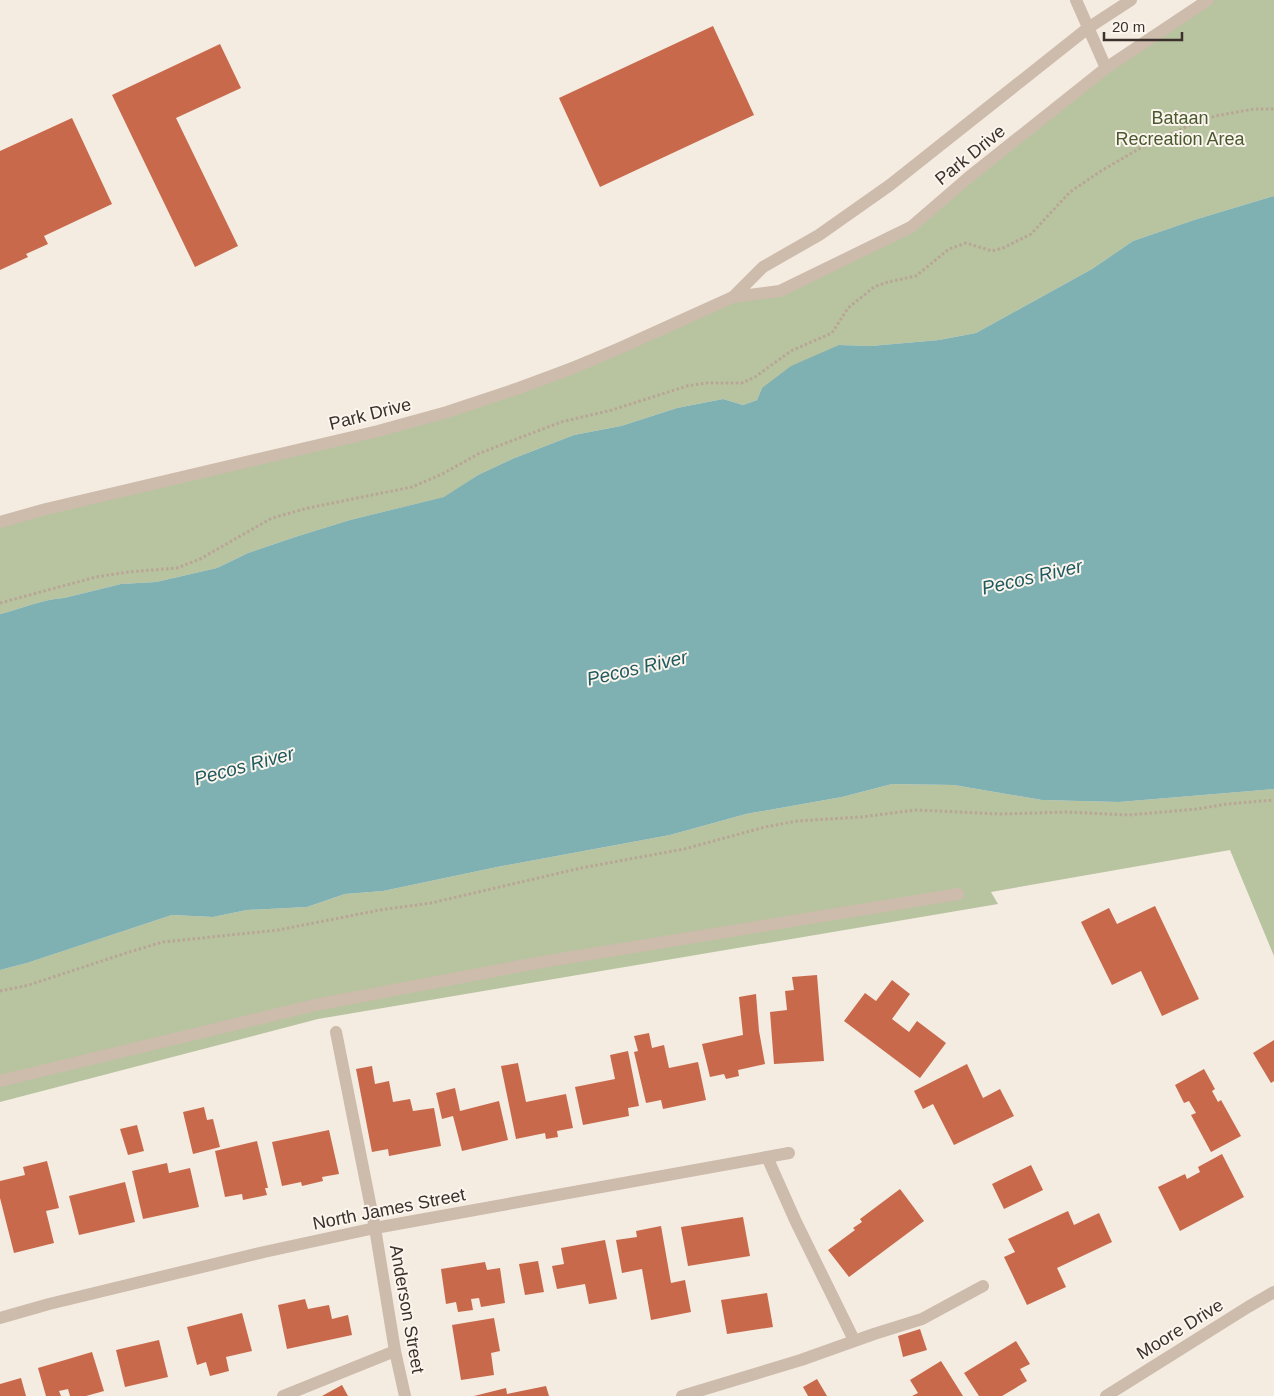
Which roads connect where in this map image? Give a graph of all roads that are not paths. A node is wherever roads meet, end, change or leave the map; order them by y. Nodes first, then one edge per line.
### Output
1 (1076, 0) edge
2 (1131, 0) edge
3 (1208, 0) edge
4 (1088, 28) junction
5 (1106, 68) junction
6 (734, 297) junction
7 (0, 522) edge
8 (958, 894) dead end
9 (336, 1032) dead end
10 (0, 1081) edge
11 (789, 1153) dead end
12 (767, 1156) junction
13 (376, 1228) junction
14 (983, 1286) dead end
15 (1274, 1292) edge
16 (0, 1318) edge
17 (854, 1340) junction
18 (395, 1351) junction
19 (283, 1396) edge
20 (405, 1396) edge
21 (682, 1396) edge
22 (1106, 1396) edge

1 - 4 street
2 - 4 street, Park Drive
3 - 5 street, Park Drive
4 - 5 street
4 - 6 street, Park Drive
5 - 6 street, Park Drive
6 - 7 street, Park Drive
8 - 10 street
9 - 13 street, Anderson Street
11 - 12 street, North James Street
12 - 13 street, North James Street
12 - 17 street
13 - 16 street, North James Street
13 - 18 street, Anderson Street
14 - 17 street
15 - 22 street, Moore Drive
17 - 21 street
18 - 19 street
18 - 20 street, Anderson Street

